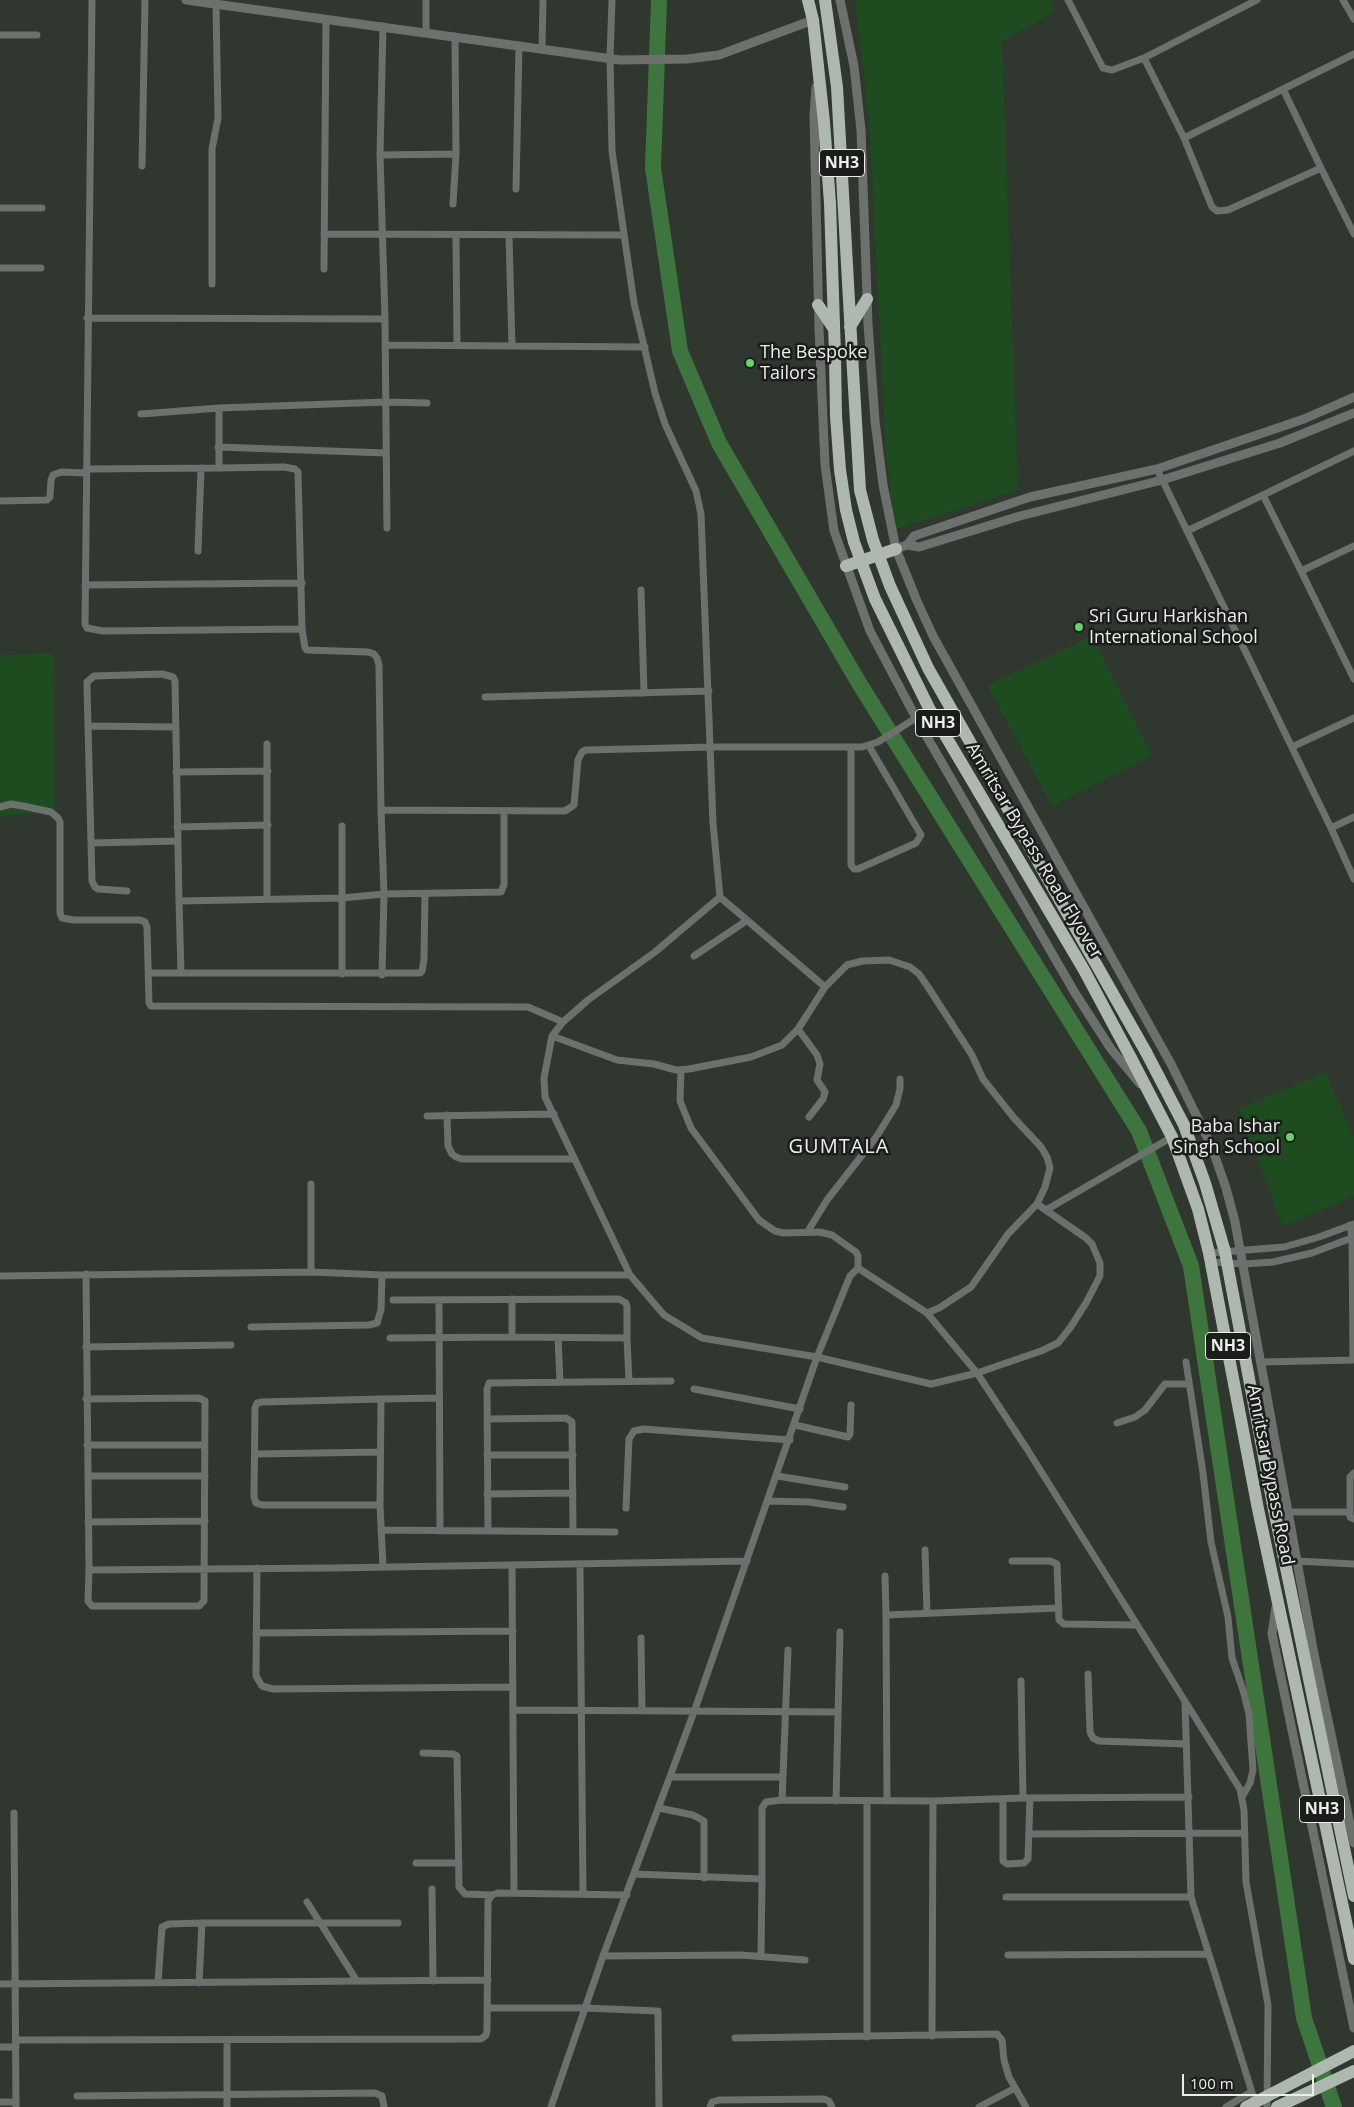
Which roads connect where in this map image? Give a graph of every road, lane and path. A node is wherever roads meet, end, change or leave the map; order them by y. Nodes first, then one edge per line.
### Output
1 (92, 0) edge
2 (145, 0) edge
3 (186, 0) edge
4 (426, 0) edge
5 (543, 0) edge
6 (612, 0) edge
7 (808, 0) edge
8 (825, 0) edge
9 (840, 0) edge
10 (1257, 0) edge
11 (1343, 0) edge
12 (1071, 1) edge
13 (216, 4) junction
14 (326, 19) junction
15 (1354, 19) edge
16 (813, 20) junction
17 (383, 26) junction
18 (426, 32) junction
19 (0, 35) edge
20 (37, 35) dead end
21 (455, 36) junction
22 (519, 45) junction
23 (542, 48) junction
24 (817, 52) junction
25 (1354, 54) edge
26 (1144, 58) junction
27 (615, 59) junction
28 (1282, 89) junction
29 (1184, 138) junction
30 (456, 154) junction
31 (380, 155) junction
32 (142, 166) dead end
33 (1321, 168) junction
34 (516, 189) dead end
35 (453, 204) dead end
36 (0, 208) edge
37 (42, 208) dead end
38 (324, 234) junction
39 (383, 234) junction
40 (1354, 234) edge
41 (624, 235) junction
42 (456, 236) junction
43 (509, 236) junction
44 (0, 268) edge
45 (40, 268) dead end
46 (324, 269) dead end
47 (212, 284) dead end
48 (867, 299) junction
49 (818, 305) junction
50 (87, 318) junction
51 (385, 319) junction
52 (850, 327) junction
53 (834, 329) junction
54 (457, 344) junction
55 (385, 345) junction
56 (512, 346) junction
57 (645, 347) junction
58 (1354, 397) edge
59 (386, 402) junction
60 (427, 403) dead end
61 (219, 408) junction
62 (1354, 413) edge
63 (141, 414) dead end
64 (218, 447) junction
65 (1354, 450) edge
66 (386, 453) junction
67 (201, 468) junction
68 (219, 468) junction
69 (1157, 469) junction
70 (86, 471) junction
71 (1162, 480) junction
72 (1263, 495) junction
73 (0, 501) edge
74 (386, 528) dead end
75 (1187, 531) junction
76 (1354, 546) edge
77 (902, 547) junction
78 (198, 551) dead end
79 (846, 566) junction
80 (1302, 571) junction
81 (302, 583) junction
82 (85, 585) junction
83 (642, 590) dead end
84 (302, 629) junction
85 (1354, 679) edge
86 (709, 691) junction
87 (644, 693) junction
88 (485, 697) dead end
89 (916, 718) junction
90 (1354, 718) edge
91 (89, 726) junction
92 (175, 727) junction
93 (268, 744) dead end
94 (869, 746) junction
95 (711, 747) junction
96 (851, 747) junction
97 (1292, 747) junction
98 (268, 771) junction
99 (176, 772) junction
100 (0, 807) edge
101 (381, 810) junction
102 (504, 812) junction
103 (1354, 817) edge
104 (268, 825) junction
105 (342, 826) dead end
106 (177, 827) junction
107 (1332, 828) junction
108 (178, 841) junction
109 (91, 843) junction
110 (1354, 879) edge
111 (127, 891) dead end
112 (384, 894) junction
113 (425, 894) junction
114 (720, 897) junction
115 (342, 898) junction
116 (268, 899) junction
117 (179, 901) junction
118 (746, 920) junction
119 (694, 956) dead end
120 (153, 973) dead end
121 (181, 973) junction
122 (342, 974) junction
123 (382, 974) junction
124 (825, 987) junction
125 (563, 1022) junction
126 (798, 1029) junction
127 (552, 1036) junction
128 (681, 1070) junction
129 (900, 1079) dead end
130 (1168, 1093) joint
131 (1154, 1099) junction
132 (554, 1114) junction
133 (447, 1115) junction
134 (427, 1116) dead end
135 (809, 1117) dead end
136 (1172, 1137) junction
137 (574, 1159) junction
138 (311, 1184) dead end
139 (1036, 1204) junction
140 (1046, 1210) junction
141 (1352, 1225) edge
142 (808, 1232) junction
143 (1353, 1238) edge
144 (1241, 1250) junction
145 (1210, 1258) junction
146 (1226, 1258) junction
147 (1244, 1264) junction
148 (858, 1268) junction
149 (310, 1272) junction
150 (86, 1274) junction
151 (382, 1275) junction
152 (630, 1275) junction
153 (0, 1276) edge
154 (512, 1299) junction
155 (393, 1300) dead end
156 (439, 1300) junction
157 (927, 1313) junction
158 (251, 1327) dead end
159 (512, 1337) junction
160 (390, 1338) dead end
161 (558, 1338) junction
162 (627, 1338) junction
163 (439, 1339) junction
164 (232, 1345) dead end
165 (86, 1347) junction
166 (817, 1357) junction
167 (1353, 1360) edge
168 (1186, 1362) dead end
169 (1262, 1362) junction
170 (977, 1373) junction
171 (629, 1381) junction
172 (671, 1381) dead end
173 (560, 1382) junction
174 (1188, 1384) junction
175 (694, 1389) dead end
176 (86, 1398) junction
177 (439, 1398) junction
178 (381, 1399) junction
179 (851, 1405) dead end
180 (800, 1409) junction
181 (487, 1419) junction
182 (1118, 1423) dead end
183 (795, 1424) junction
184 (790, 1440) junction
185 (87, 1444) junction
186 (205, 1445) junction
187 (380, 1452) junction
188 (255, 1454) junction
189 (487, 1455) junction
190 (573, 1455) junction
191 (1354, 1473) edge
192 (88, 1476) junction
193 (205, 1476) junction
194 (777, 1476) junction
195 (845, 1487) dead end
196 (573, 1493) junction
197 (488, 1494) junction
198 (768, 1501) junction
199 (380, 1505) junction
200 (843, 1507) dead end
201 (626, 1508) dead end
202 (1288, 1512) junction
203 (1350, 1512) junction
204 (1354, 1519) edge
205 (205, 1521) junction
206 (88, 1522) junction
207 (381, 1530) junction
208 (440, 1531) junction
209 (488, 1531) junction
210 (572, 1532) junction
211 (615, 1532) dead end
212 (925, 1550) dead end
213 (747, 1561) junction
214 (1012, 1561) dead end
215 (1297, 1561) junction
216 (580, 1564) junction
217 (1354, 1564) edge
218 (512, 1566) junction
219 (383, 1567) junction
220 (205, 1568) junction
221 (257, 1568) junction
222 (89, 1570) junction
223 (885, 1576) dead end
224 (1297, 1587) junction
225 (1277, 1600) junction
226 (1059, 1608) junction
227 (927, 1613) junction
228 (886, 1615) junction
229 (1136, 1625) junction
230 (513, 1631) junction
231 (840, 1632) dead end
232 (256, 1633) junction
233 (641, 1638) dead end
234 (788, 1650) dead end
235 (1088, 1674) dead end
236 (1021, 1682) dead end
237 (513, 1687) junction
238 (1185, 1702) junction
239 (514, 1710) junction
240 (786, 1710) junction
241 (580, 1711) junction
242 (642, 1711) junction
243 (694, 1712) junction
244 (838, 1712) junction
245 (1186, 1744) junction
246 (423, 1753) dead end
247 (671, 1777) junction
248 (782, 1777) junction
249 (1242, 1797) junction
250 (1026, 1798) junction
251 (1189, 1798) junction
252 (1003, 1799) junction
253 (782, 1800) junction
254 (836, 1801) junction
255 (867, 1801) junction
256 (887, 1801) junction
257 (933, 1801) junction
258 (659, 1808) junction
259 (14, 1813) dead end
260 (1189, 1833) junction
261 (1245, 1833) junction
262 (1029, 1834) junction
263 (1354, 1844) edge
264 (416, 1863) dead end
265 (459, 1863) junction
266 (634, 1874) junction
267 (704, 1878) junction
268 (762, 1879) junction
269 (432, 1889) dead end
270 (514, 1893) junction
271 (583, 1894) junction
272 (627, 1894) junction
273 (492, 1895) junction
274 (1354, 1896) edge
275 (1006, 1897) dead end
276 (1191, 1897) junction
277 (307, 1902) dead end
278 (202, 1923) junction
279 (321, 1923) junction
280 (398, 1923) dead end
281 (1207, 1954) junction
282 (1008, 1955) dead end
283 (602, 1956) junction
284 (761, 1956) junction
285 (1354, 1959) edge
286 (805, 1960) dead end
287 (488, 1980) junction
288 (433, 1981) junction
289 (158, 1982) junction
290 (357, 1982) junction
291 (199, 1983) junction
292 (0, 1984) edge
293 (16, 1984) junction
294 (488, 2008) junction
295 (585, 2008) junction
296 (1354, 2028) edge
297 (867, 2036) junction
298 (932, 2036) junction
299 (735, 2038) dead end
300 (227, 2040) junction
301 (16, 2043) junction
302 (0, 2047) edge
303 (1350, 2052) edge
304 (1352, 2071) edge
305 (1015, 2088) junction
306 (226, 2094) junction
307 (77, 2096) dead end
308 (1251, 2101) edge
309 (1268, 2101) edge
310 (0, 2102) edge
311 (16, 2104) edge
312 (227, 2107) edge
313 (384, 2107) edge
314 (551, 2107) edge
315 (659, 2107) edge
316 (710, 2107) edge
317 (832, 2107) edge
318 (980, 2107) edge
319 (1026, 2107) edge
320 (1226, 2107) edge
321 (1277, 2107) edge

1 - 50 street
2 - 32 street
3 - 13 street
4 - 18 street
5 - 23 street
6 - 27 street
7 - 16 highway, NH3
8 - 52 highway, NH3
9 - 48 street
10 - 26 street
11 - 15 street
12 - 26 street
13 - 14 street
13 - 47 street
14 - 17 street
14 - 38 street
16 - 24 highway, NH3
16 - 27 street
17 - 18 street
17 - 31 street
18 - 21 street
19 - 20 street
21 - 22 street
21 - 30 street
22 - 23 street
22 - 34 street
23 - 27 street
24 - 49 street
24 - 53 highway, NH3
25 - 28 street
26 - 29 street
27 - 41 street
28 - 29 street
28 - 33 street
29 - 33 street
30 - 31 street
30 - 35 street
31 - 39 street
33 - 40 street
36 - 37 street
38 - 39 street
38 - 46 street
39 - 42 street
39 - 51 street
41 - 43 street
41 - 57 street
42 - 43 street
42 - 54 street
43 - 56 street
44 - 45 street
48 - 52 highway
48 - 77 street
49 - 53 highway
49 - 79 street
50 - 51 street
50 - 70 street
51 - 55 street
52 - 130 highway, Amritsar Bypass Road Flyover / NH3, bridge
53 - 131 highway, Amritsar Bypass Road Flyover / NH3, bridge
54 - 55 street
54 - 56 street
55 - 59 street
56 - 57 street
57 - 86 street
58 - 69 street
59 - 60 street
59 - 61 street
59 - 66 street
61 - 63 street
61 - 64 street
62 - 71 street
64 - 66 street
64 - 68 street
65 - 72 street
66 - 74 street
67 - 68 street
67 - 70 street
67 - 78 street
68 - 81 street
69 - 71 street
69 - 77 street
70 - 73 street
70 - 82 street
71 - 75 street
71 - 77 street
72 - 75 street
72 - 80 street
75 - 97 street
76 - 80 street
77 - 79 highway
77 - 144 street
79 - 89 street
80 - 85 street
81 - 82 street
81 - 84 street
82 - 84 street
83 - 87 street
84 - 101 street
86 - 87 street
86 - 95 street
87 - 88 street
89 - 94 street
89 - 131 street
90 - 97 street
91 - 92 street
91 - 92 street
91 - 109 street
92 - 99 street
93 - 98 street
94 - 96 street
94 - 96 street
95 - 96 street
95 - 102 street
95 - 114 street
97 - 107 street
98 - 99 street
98 - 104 street
99 - 106 street
100 - 125 street
101 - 102 street
101 - 112 street
102 - 113 street
103 - 107 street
104 - 106 street
104 - 116 street
105 - 115 street
106 - 108 street
107 - 110 street
108 - 109 street
108 - 117 street
109 - 111 street
112 - 113 street
112 - 115 street
112 - 123 street
113 - 123 street
114 - 118 street
114 - 125 street
115 - 116 street
115 - 122 street
116 - 117 street
117 - 121 street
118 - 119 street
118 - 124 street
120 - 121 street
121 - 122 street
122 - 123 street
124 - 126 street
124 - 139 street
125 - 127 street
126 - 128 street
126 - 135 street
127 - 128 street
127 - 132 street
128 - 142 street
129 - 142 street
130 - 146 highway, Amritsar Bypass Road / NH3
131 - 136 highway, Amritsar Bypass Road / NH3
132 - 133 street
132 - 137 street
133 - 134 street
133 - 137 street
136 - 140 street
136 - 145 highway, Amritsar Bypass Road / NH3
137 - 152 street
138 - 149 street
139 - 140 street
139 - 157 street
140 - 170 street
141 - 143 street
141 - 144 street
142 - 148 street
143 - 147 street
143 - 167 street
144 - 146 street
144 - 147 street
145 - 146 street
145 - 146 street
145 - 225 highway, Amritsar Bypass Road / NH3
146 - 147 street
146 - 224 highway, Amritsar Bypass Road / NH3
147 - 169 street
148 - 157 street
148 - 166 street
149 - 150 street
149 - 151 street
150 - 153 street
150 - 165 street
151 - 152 street
151 - 158 street
152 - 166 street
154 - 156 street
154 - 159 street
154 - 162 street
155 - 156 street
156 - 163 street
157 - 170 street
159 - 161 street
159 - 163 street
160 - 163 street
161 - 162 street
161 - 173 street
162 - 171 street
163 - 177 street
164 - 165 street
165 - 176 street
166 - 170 street
166 - 180 street
167 - 169 street
168 - 174 street
169 - 202 street
170 - 229 street
171 - 172 street
171 - 173 street
173 - 181 street
174 - 182 street
174 - 249 street
175 - 180 street
176 - 185 street
176 - 186 street
177 - 178 street
177 - 208 street
178 - 187 street
178 - 188 street
179 - 183 street
180 - 183 street
181 - 189 street
181 - 190 street
183 - 184 street
184 - 194 street
184 - 201 street
185 - 186 street
185 - 192 street
186 - 193 street
187 - 188 street
187 - 199 street
188 - 199 street
189 - 190 street
189 - 197 street
190 - 196 street
191 - 203 street
192 - 193 street
192 - 206 street
193 - 205 street
194 - 195 street
194 - 198 street
196 - 197 street
196 - 210 street
197 - 209 street
198 - 200 street
198 - 213 street
199 - 207 street
202 - 203 street
202 - 215 street
203 - 204 street
205 - 206 street
205 - 220 street
206 - 222 street
207 - 208 street
207 - 219 street
208 - 209 street
209 - 210 street
210 - 211 street
212 - 227 street
213 - 216 street
213 - 243 street
214 - 226 street
215 - 217 street
215 - 224 street
216 - 218 street
216 - 241 street
218 - 219 street
218 - 230 street
219 - 221 street
220 - 221 street
220 - 222 street
220 - 222 street
221 - 232 street
223 - 228 street
224 - 263 street
224 - 274 highway, NH3
225 - 285 highway, NH3
225 - 296 street
226 - 227 street
226 - 229 street
227 - 228 street
228 - 256 street
229 - 238 street
230 - 232 street
230 - 237 street
231 - 244 street
232 - 237 street
233 - 242 street
234 - 240 street
235 - 245 street
236 - 250 street
237 - 239 street
238 - 245 street
238 - 249 street
239 - 241 street
239 - 270 street
240 - 243 street
240 - 244 street
240 - 248 street
241 - 242 street
241 - 271 street
242 - 243 street
243 - 247 street
244 - 254 street
245 - 251 street
246 - 265 street
247 - 248 street
247 - 258 street
248 - 253 street
249 - 261 street
250 - 251 street
250 - 252 street
250 - 262 street
251 - 260 street
252 - 257 street
252 - 262 street
253 - 254 street
253 - 268 street
254 - 255 street
255 - 256 street
255 - 297 street
256 - 257 street
257 - 298 street
258 - 266 street
258 - 267 street
259 - 293 street
260 - 261 street
260 - 262 street
260 - 276 street
261 - 309 street
264 - 265 street
265 - 273 street
266 - 267 street
266 - 272 street
267 - 268 street
268 - 284 street
269 - 288 street
270 - 271 street
270 - 273 street
271 - 272 street
272 - 283 street
273 - 287 street
275 - 276 street
276 - 281 street
277 - 279 street
278 - 279 street
278 - 289 street
278 - 291 street
279 - 280 street
279 - 290 street
281 - 282 street
281 - 308 street
283 - 284 street
283 - 295 street
284 - 286 street
287 - 288 street
287 - 294 street
288 - 290 street
289 - 291 street
289 - 293 street
290 - 291 street
292 - 293 street
293 - 301 street
294 - 295 street
294 - 300 street
295 - 314 street
295 - 315 street
297 - 298 street
297 - 299 street
298 - 305 street
300 - 301 street
300 - 306 street
301 - 302 street
301 - 311 street
303 - 309 highway
304 - 321 highway
305 - 318 street
305 - 319 street
306 - 307 street
306 - 312 street
306 - 313 street
308 - 309 highway
308 - 320 street
310 - 311 street
316 - 317 street

